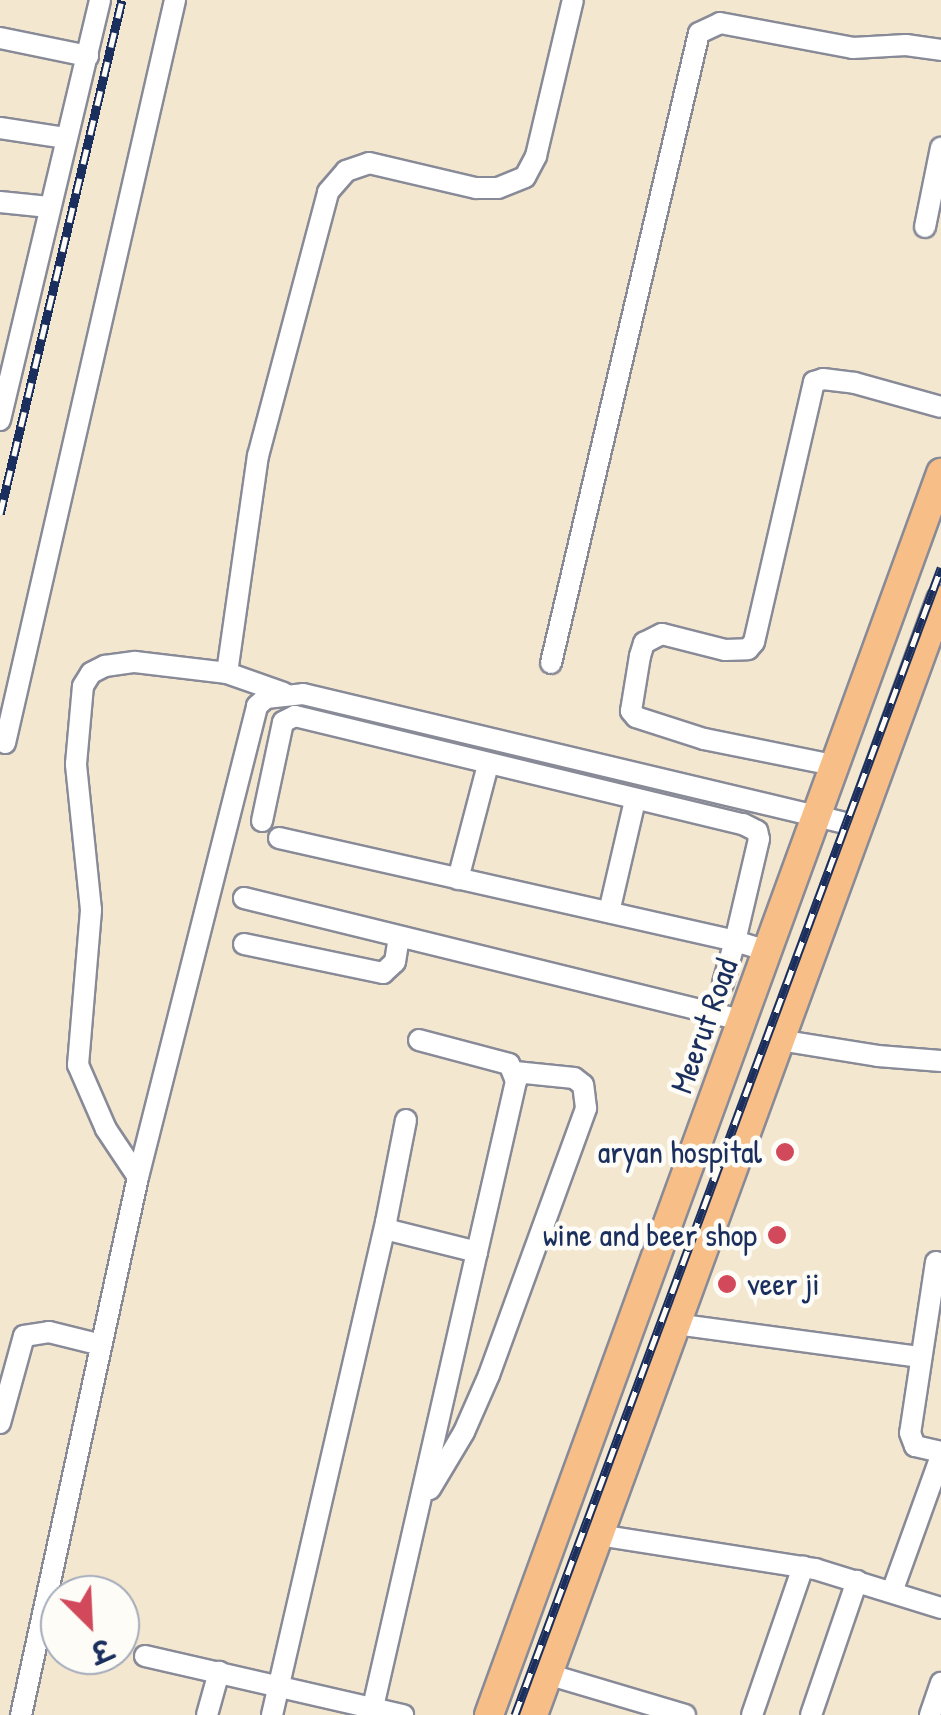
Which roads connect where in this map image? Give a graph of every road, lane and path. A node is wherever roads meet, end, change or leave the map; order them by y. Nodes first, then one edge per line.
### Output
1 (100, 0) edge
2 (175, 0) edge
3 (573, 0) edge
4 (0, 38) edge
5 (941, 50) edge
6 (88, 56) junction
7 (0, 128) edge
8 (66, 138) junction
9 (941, 148) edge
10 (0, 202) edge
11 (49, 207) junction
12 (924, 226) dead end
13 (941, 406) edge
14 (2, 407) edge
15 (941, 473) edge
16 (941, 600) edge
17 (933, 644) edge
18 (551, 663) dead end
19 (226, 673) junction
20 (286, 694) junction
21 (5, 743) dead end
22 (488, 765) junction
23 (833, 765) junction
24 (635, 800) junction
25 (816, 813) junction
26 (262, 820) dead end
27 (858, 826) junction
28 (279, 838) dead end
29 (458, 879) junction
30 (244, 898) dead end
31 (609, 912) junction
32 (399, 937) junction
33 (735, 941) junction
34 (244, 944) dead end
35 (768, 951) junction
36 (723, 983) dead end
37 (744, 1021) junction
38 (419, 1040) dead end
39 (778, 1040) junction
40 (941, 1061) edge
41 (515, 1072) junction
42 (406, 1120) dead end
43 (138, 1177) junction
44 (386, 1222) junction
45 (477, 1252) junction
46 (936, 1262) dead end
47 (674, 1324) junction
48 (101, 1345) junction
49 (920, 1357) junction
50 (0, 1424) edge
51 (941, 1454) edge
52 (421, 1504) junction
53 (598, 1535) junction
54 (803, 1567) junction
55 (856, 1582) junction
56 (892, 1592) junction
57 (941, 1608) edge
58 (145, 1656) dead end
59 (220, 1672) junction
60 (548, 1674) junction
61 (279, 1684) junction
62 (941, 1684) edge
63 (372, 1707) junction
64 (21, 1715) edge
65 (207, 1715) edge
66 (272, 1715) edge
67 (404, 1715) edge
68 (489, 1715) edge
69 (532, 1715) edge
70 (685, 1715) edge
71 (752, 1715) edge
72 (811, 1715) edge
73 (930, 1715) edge

1 - 6 street
2 - 21 street
3 - 19 street
4 - 6 street
5 - 18 street
6 - 8 street
7 - 8 street
8 - 11 street
9 - 12 street
10 - 11 street
11 - 14 street
13 - 23 street
15 - 23 highway, Meerut Road
16 - 17 highway
17 - 27 highway
19 - 20 street
19 - 43 street
20 - 25 street
20 - 43 street
22 - 24 street
22 - 26 street
22 - 29 street
23 - 25 highway, Meerut Road
24 - 31 street
24 - 33 street
25 - 27 street
25 - 35 highway, Meerut Road
27 - 39 highway
28 - 29 street
29 - 31 street
30 - 32 street
31 - 33 street
32 - 34 street
32 - 37 street
33 - 35 street
33 - 36 street
35 - 37 highway, Meerut Road
37 - 68 highway, Meerut Road
38 - 41 street
39 - 40 street
39 - 47 highway
41 - 45 street
41 - 52 street
42 - 44 street
43 - 48 street
44 - 45 street
44 - 61 street
45 - 52 street
46 - 49 street
47 - 49 street
47 - 53 highway
48 - 50 street
48 - 64 street
49 - 51 street
51 - 56 street
52 - 63 street
53 - 54 street
53 - 60 highway
54 - 55 street
54 - 71 street
55 - 56 street
55 - 72 street
56 - 57 street
58 - 59 street
59 - 61 street
59 - 65 street
60 - 69 highway
60 - 70 street
61 - 63 street
61 - 66 street
62 - 73 street
63 - 67 street

